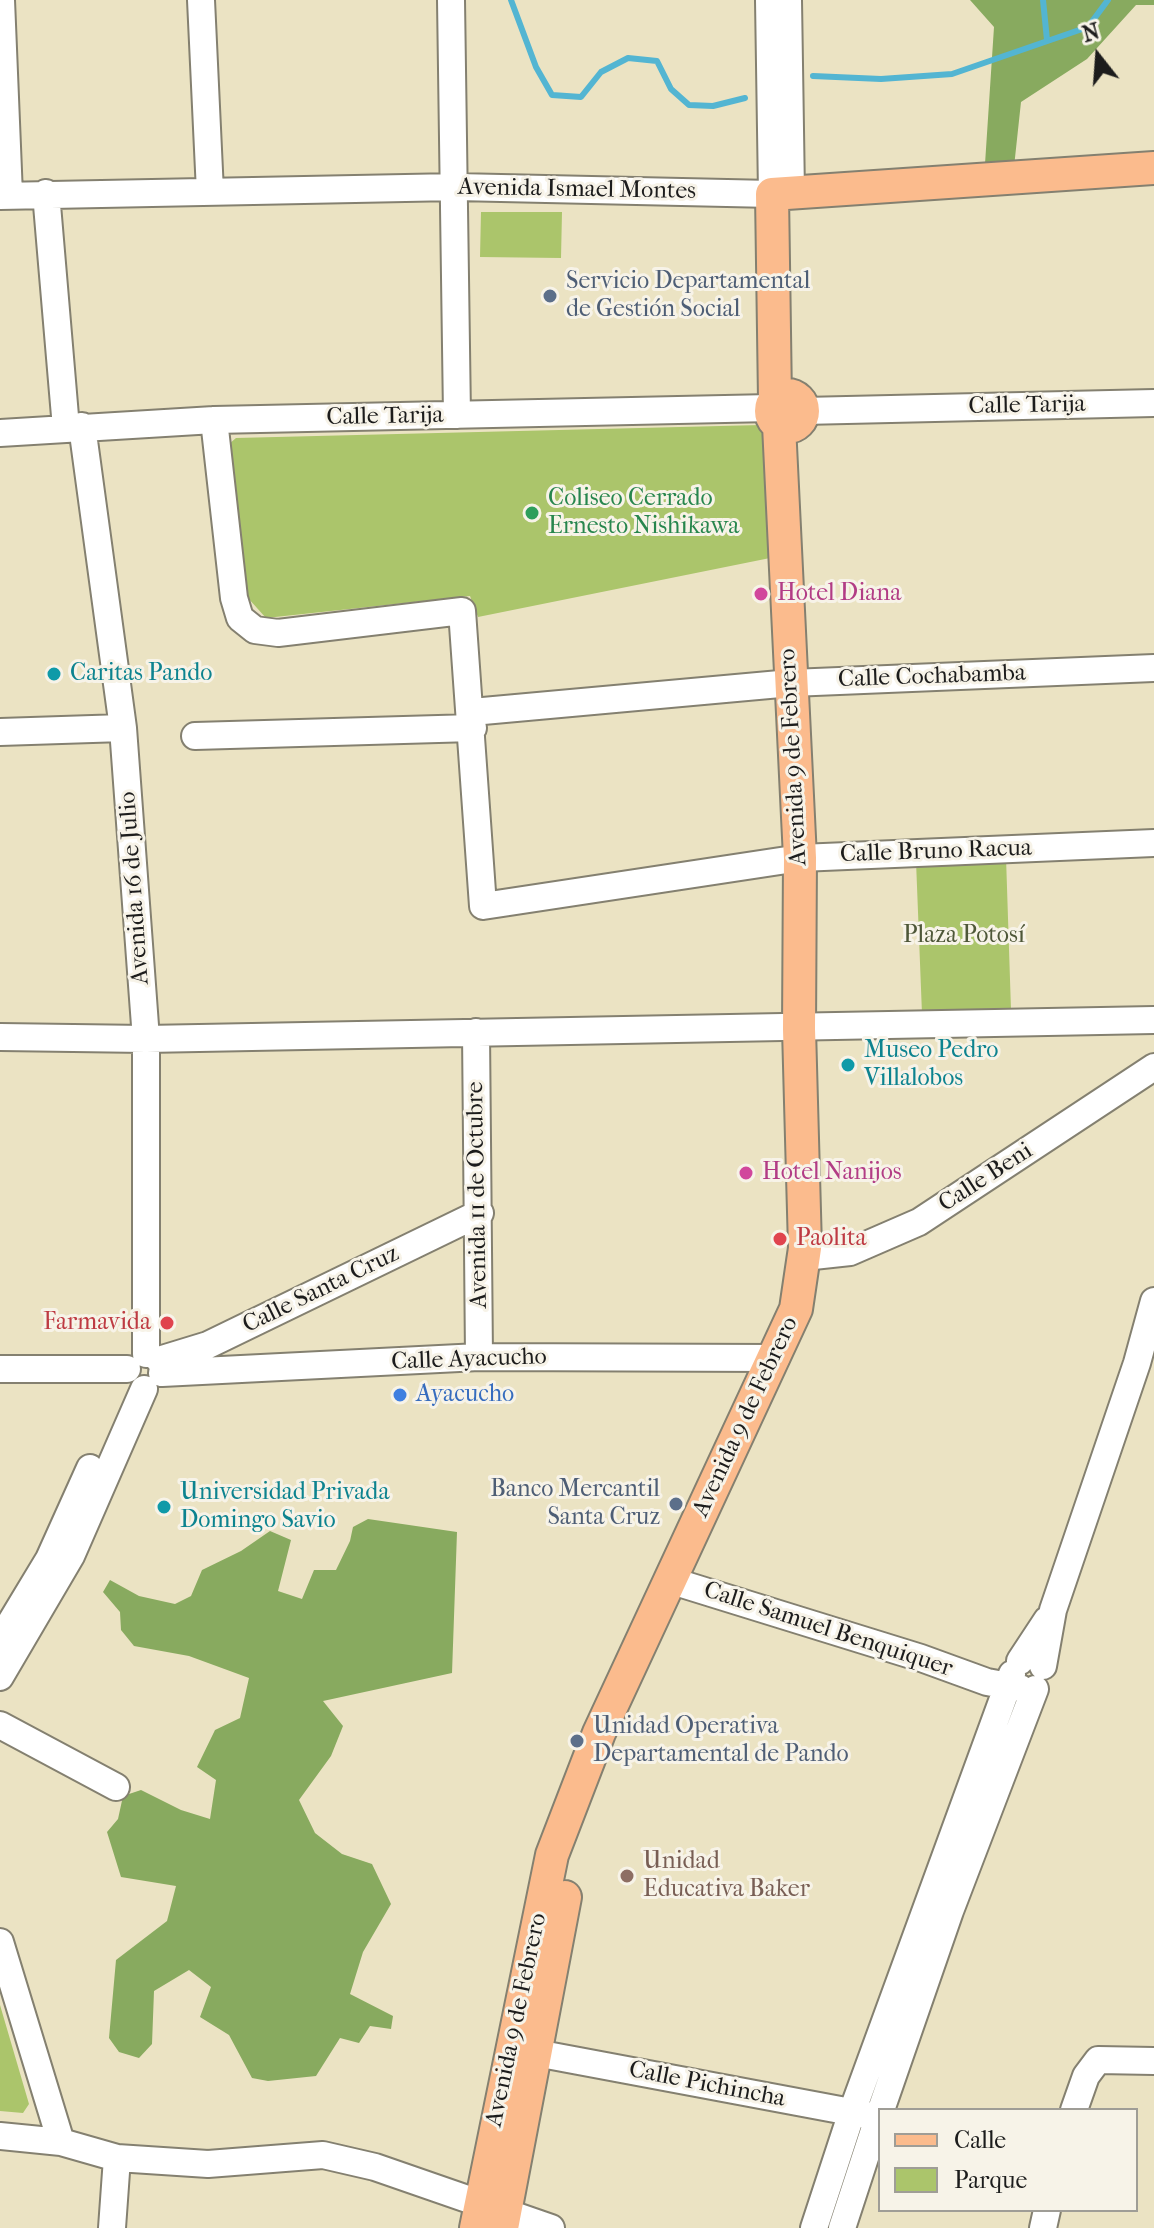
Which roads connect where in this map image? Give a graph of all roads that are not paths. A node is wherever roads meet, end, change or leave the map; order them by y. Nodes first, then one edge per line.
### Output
1 (1, 0) edge
2 (201, 0) edge
3 (451, 0) edge
4 (769, 0) edge
5 (788, 0) edge
6 (1154, 168) edge
7 (456, 187) junction
8 (210, 192) junction
9 (46, 193) junction
10 (781, 194) junction
11 (5, 195) edge
12 (1154, 403) edge
13 (786, 411) junction
14 (457, 415) junction
15 (214, 420) junction
16 (74, 427) junction
17 (0, 433) edge
18 (1154, 668) edge
19 (800, 683) junction
20 (472, 720) junction
21 (123, 728) junction
22 (0, 732) edge
23 (195, 736) dead end
24 (1154, 843) edge
25 (811, 857) junction
26 (1154, 1020) edge
27 (808, 1029) junction
28 (476, 1032) junction
29 (0, 1037) edge
30 (146, 1039) junction
31 (1154, 1067) edge
32 (480, 1213) junction
33 (813, 1256) junction
34 (1154, 1301) edge
35 (479, 1357) junction
36 (776, 1358) junction
37 (1145, 1363) edge
38 (0, 1369) edge
39 (144, 1371) junction
40 (677, 1583) junction
41 (0, 1640) edge
42 (0, 1677) edge
43 (1016, 1680) junction
44 (0, 1725) edge
45 (116, 1787) dead end
46 (0, 1942) edge
47 (536, 2053) junction
48 (1154, 2061) edge
49 (882, 2108) edge
50 (1075, 2108) edge
51 (852, 2112) junction
52 (878, 2113) edge
53 (878, 2119) edge
54 (0, 2136) edge
55 (61, 2142) junction
56 (117, 2158) junction
57 (490, 2218) edge
58 (112, 2228) edge
59 (551, 2228) edge
60 (814, 2228) edge
61 (842, 2228) edge

1 - 11 street
2 - 8 street
3 - 7 street
4 - 10 street, Avenida 9 de Febrero
5 - 10 street, Avenida 9 de Febrero
6 - 10 main road, Avenida Ismael Montes
7 - 8 street, Avenida Ismael Montes
7 - 10 street, Avenida Ismael Montes
7 - 14 street
8 - 9 street, Avenida Ismael Montes
9 - 11 street, Avenida Ismael Montes
9 - 16 street, Avenida 16 de Julio
10 - 13 main road, Avenida 9 de Febrero
12 - 13 street, Calle Tarija
13 - 14 street, Calle Tarija
13 - 19 main road, Avenida 9 de Febrero
14 - 15 street, Calle Tarija
15 - 16 street, Calle Tarija
15 - 20 street
16 - 17 street, Calle Tarija
16 - 21 street, Avenida 16 de Julio
18 - 19 street, Calle Cochabamba
19 - 20 street, Calle Cochabamba
19 - 25 main road, Avenida 9 de Febrero
20 - 23 street, Calle Cochabamba
20 - 25 street, Calle Bruno Racua
21 - 22 street
21 - 30 street, Avenida 16 de Julio
24 - 25 street, Calle Bruno Racua
25 - 27 main road, Avenida 9 de Febrero
26 - 27 street
27 - 28 street
27 - 33 main road, Avenida 9 de Febrero
28 - 30 street
28 - 32 street, Avenida 11 de Octubre
29 - 30 street
30 - 39 street, Avenida 16 de Julio
31 - 33 street, Calle Beni
32 - 35 street, Avenida 11 de Octubre
32 - 39 street, Calle Santa Cruz
33 - 36 main road, Avenida 9 de Febrero
33 - 40 main road, Avenida 9 de Febrero
34 - 37 street
35 - 36 street, Calle Ayacucho
35 - 39 street, Calle Ayacucho
36 - 40 main road, Avenida 9 de Febrero
37 - 43 street
38 - 39 street, Calle Ayacucho
39 - 41 street, Avenida 16 de Julio
39 - 42 street, Avenida 16 de Julio
40 - 43 street, Calle Samuel Benquiquer
40 - 47 main road, Avenida 9 de Febrero
40 - 57 main road, Avenida 9 de Febrero
43 - 49 street
43 - 51 street
44 - 45 street
46 - 55 street
47 - 51 street, Calle Pichincha
47 - 57 main road, Avenida 9 de Febrero
48 - 50 street
51 - 52 street, Calle Pichincha
51 - 60 street
53 - 61 street
54 - 55 street
55 - 56 street
56 - 57 street
56 - 58 street
57 - 59 street

